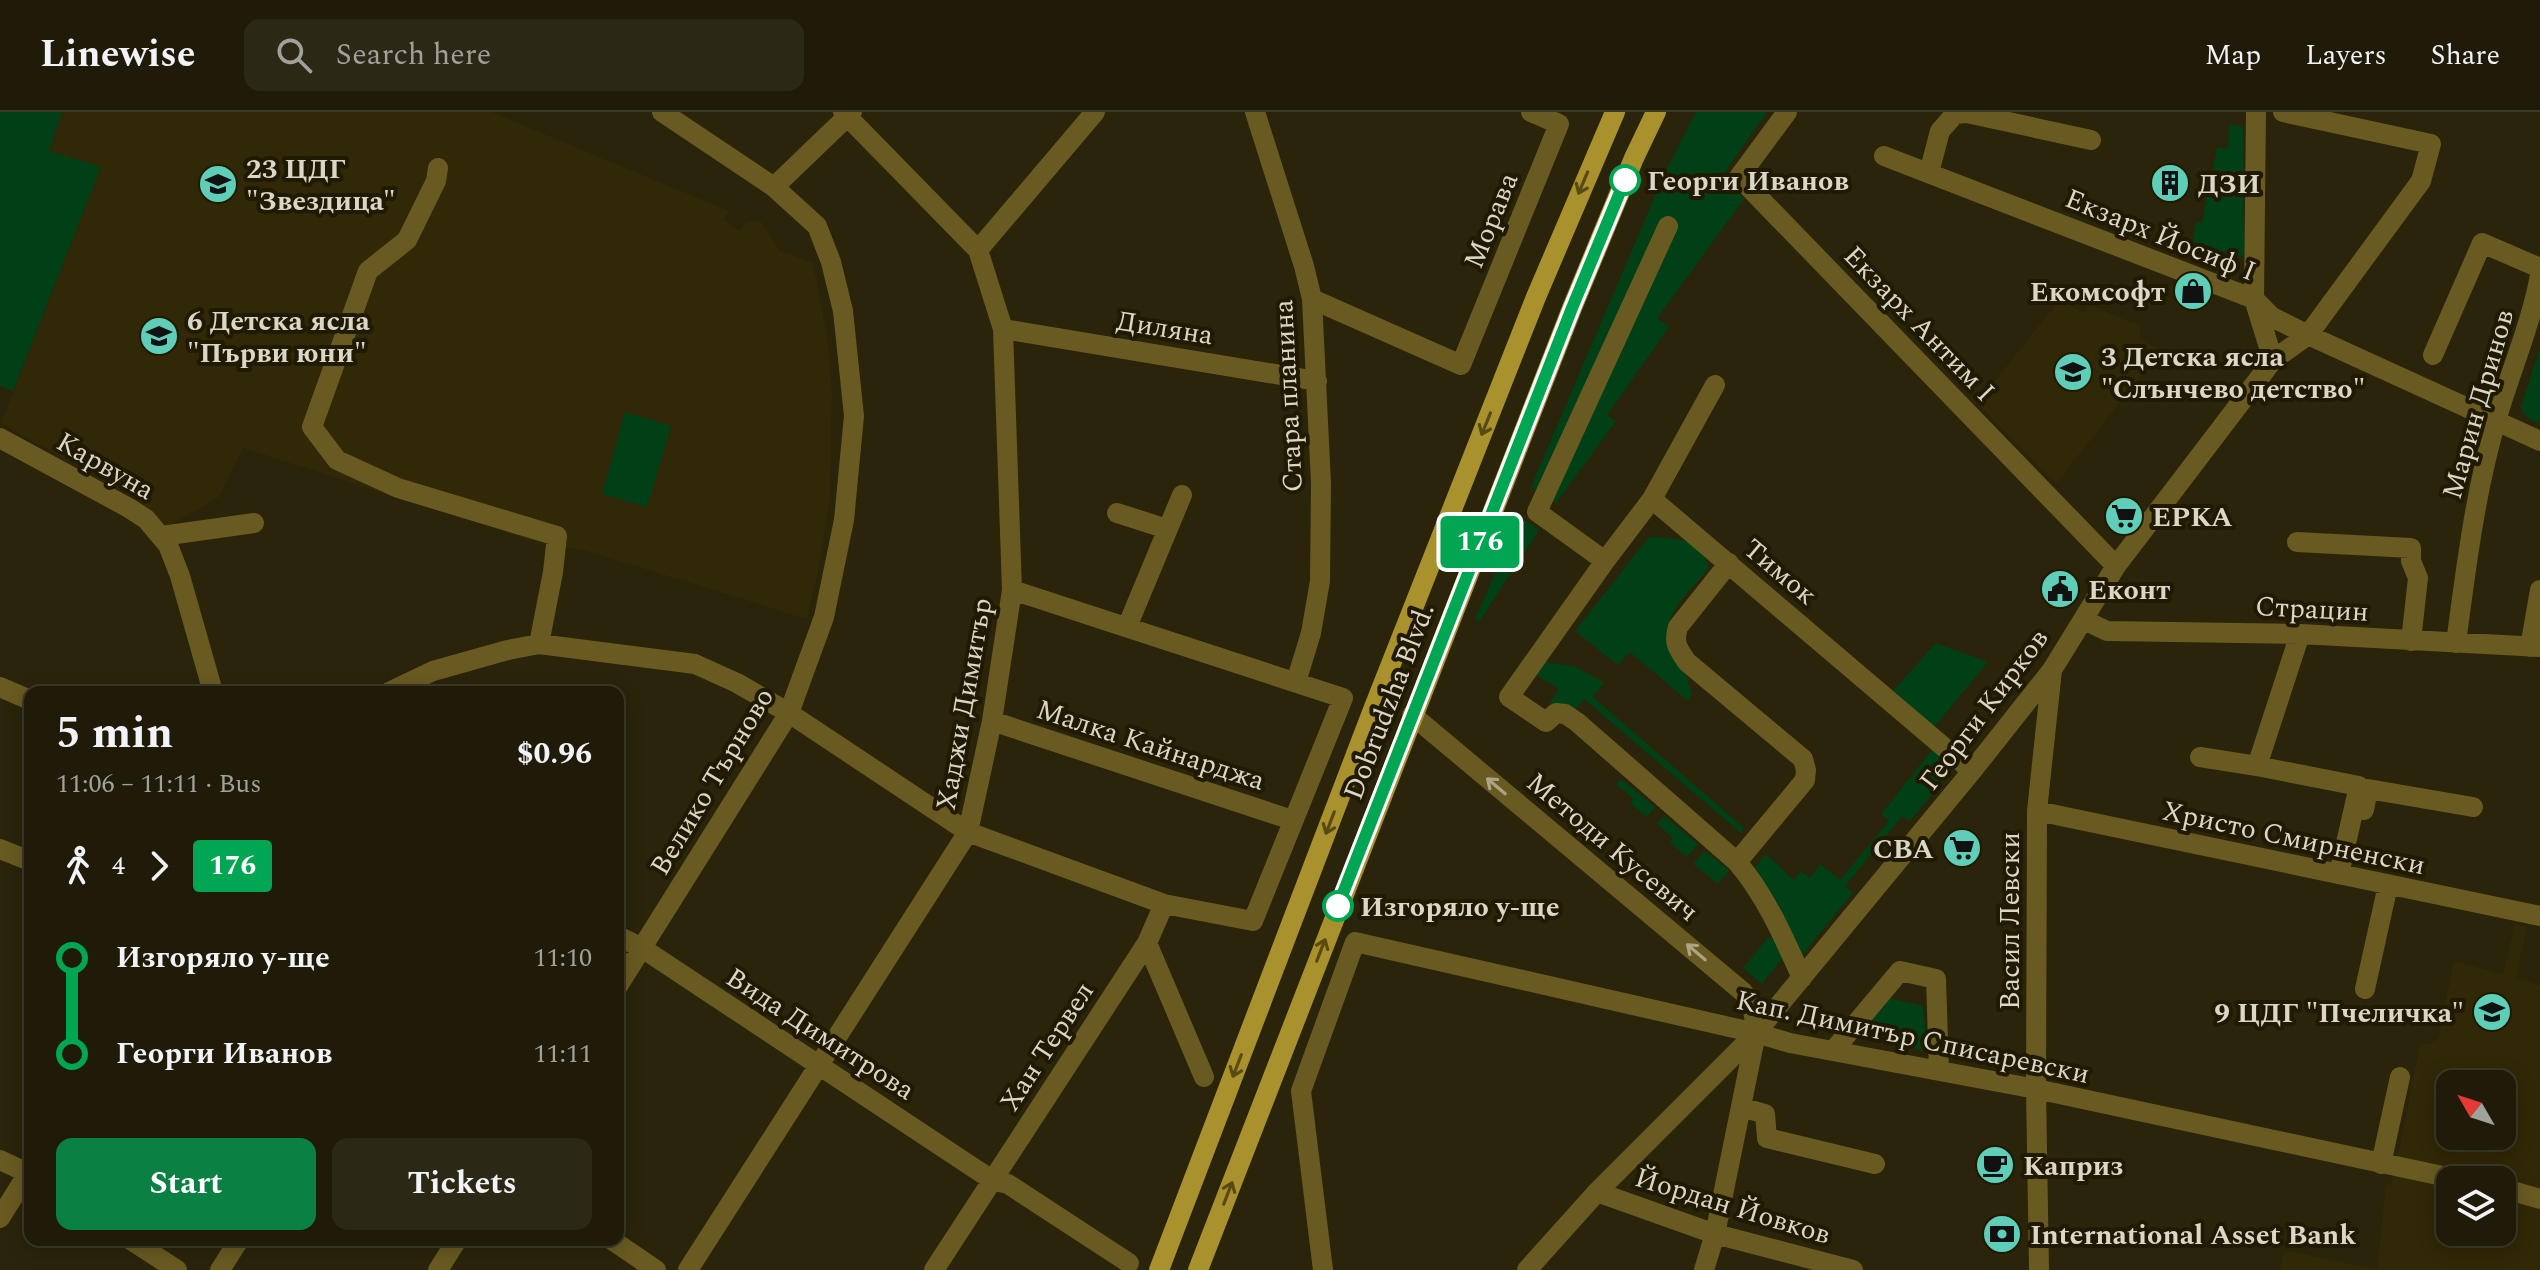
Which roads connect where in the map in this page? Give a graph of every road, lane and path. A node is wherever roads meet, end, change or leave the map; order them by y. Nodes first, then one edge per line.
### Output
1 (662, 112) edge
2 (1095, 112) edge
3 (1255, 112) edge
4 (1531, 112) edge
5 (1656, 112) edge
6 (1787, 112) edge
7 (2256, 112) edge
8 (2283, 112) edge
9 (847, 114) edge
10 (1610, 114) edge
11 (2091, 140) dead end
12 (1884, 156) dead end
13 (438, 168) dead end
14 (1929, 173) junction
15 (774, 187) junction
16 (1668, 226) dead end
17 (978, 250) junction
18 (2540, 268) edge
19 (2540, 275) edge
20 (1312, 299) junction
21 (2254, 299) junction
22 (1003, 329) junction
23 (2534, 332) edge
24 (2308, 335) junction
25 (2433, 355) dead end
26 (2273, 360) junction
27 (1317, 381) junction
28 (1715, 385) dead end
29 (2496, 420) junction
30 (0, 438) edge
31 (2540, 441) edge
32 (1182, 495) dead end
33 (1652, 499) junction
34 (1117, 513) dead end
35 (254, 523) dead end
36 (1167, 529) junction
37 (162, 536) junction
38 (2297, 542) dead end
39 (1605, 561) junction
40 (1729, 563) junction
41 (2116, 566) junction
42 (1012, 590) junction
43 (2540, 590) edge
44 (2084, 620) junction
45 (1127, 627) junction
46 (2300, 634) junction
47 (2411, 641) junction
48 (2456, 643) junction
49 (539, 644) junction
50 (2535, 647) edge
51 (2052, 670) junction
52 (1296, 682) junction
53 (211, 686) edge
54 (402, 686) edge
55 (0, 687) edge
56 (24, 697) edge
57 (789, 713) junction
58 (1412, 715) junction
59 (992, 721) junction
60 (2261, 756) junction
61 (2200, 757) dead end
62 (1972, 771) junction
63 (2473, 807) dead end
64 (2037, 811) junction
65 (1292, 820) junction
66 (968, 832) junction
67 (0, 849) edge
68 (24, 859) edge
69 (1737, 862) junction
70 (2345, 876) junction
71 (2388, 885) junction
72 (1164, 904) junction
73 (2540, 916) edge
74 (624, 939) edge
75 (1147, 943) junction
76 (642, 948) junction
77 (624, 976) edge
78 (1802, 978) junction
79 (2365, 989) dead end
80 (1756, 1033) junction
81 (1833, 1051) junction
82 (820, 1066) junction
83 (1939, 1071) junction
84 (1204, 1077) dead end
85 (2400, 1077) dead end
86 (2036, 1089) junction
87 (1741, 1107) junction
88 (0, 1160) edge
89 (1875, 1164) dead end
90 (2381, 1164) junction
91 (24, 1171) edge
92 (2436, 1175) edge
93 (992, 1180) junction
94 (24, 1181) edge
95 (1597, 1192) junction
96 (2516, 1192) edge
97 (2540, 1199) edge
98 (0, 1218) edge
99 (1715, 1234) junction
100 (140, 1246) edge
101 (235, 1246) edge
102 (453, 1246) edge
103 (621, 1246) edge
104 (1129, 1263) dead end
105 (1199, 1268) edge
106 (177, 1270) edge
107 (220, 1270) edge
108 (438, 1270) edge
109 (656, 1270) edge
110 (688, 1270) edge
111 (934, 1270) edge
112 (1159, 1270) edge
113 (1323, 1270) edge
114 (1527, 1270) edge
115 (1704, 1270) edge
116 (1853, 1270) edge
117 (2039, 1270) edge

1 - 15 street, Велико Търново
2 - 17 street
3 - 20 street, Стара планина
4 - 20 street, Морава
5 - 58 main road, Dobrudzha Blvd.
6 - 41 street, Екзарх Антим I
7 - 21 street
8 - 24 street, Георги Кирков
9 - 15 street
9 - 17 street, Хаджи Димитър
10 -> 112 main road, Dobrudzha Blvd.
11 - 14 street
12 - 14 street, Екзарх Йосиф I
13 - 49 street
14 - 21 street, Екзарх Йосиф I
15 - 57 street, Велико Търново
16 - 39 street
17 - 22 street, Хаджи Димитър
18 - 25 street
19 - 23 street, Марин Дринов
20 - 27 street, Стара планина
21 - 24 street, Екзарх Йосиф I
21 - 26 street
22 - 27 street, Диляна
22 - 42 street, Хаджи Димитър
23 - 29 street, Марин Дринов
24 - 26 street, Георги Кирков
24 - 29 street, Екзарх Йосиф I
26 - 41 street, Георги Кирков
27 - 52 street, Стара планина
28 - 33 street
29 - 31 street, Екзарх Йосиф I
29 - 48 street, Марин Дринов
30 - 37 street, Карвуна
32 - 36 street
33 - 39 street
33 - 40 street, Тимок
34 - 36 street
35 - 37 street
36 - 45 street
37 - 53 street, Карвуна
38 - 47 street
39 - 69 street
40 - 62 street, Тимок
40 - 69 street
41 - 44 street, Георги Кирков
42 - 45 street
42 - 59 street, Хаджи Димитър
43 - 50 street
44 - 46 street, Страцин
44 - 51 street, Георги Кирков
45 - 52 street
46 - 47 street, Страцин
46 - 60 street
47 - 48 street, Страцин
48 - 50 street, Страцин
49 - 54 street
49 - 57 street
51 - 62 street, Георги Кирков
51 - 64 street, Васил Левски
52 - 65 street
55 - 56 street
57 - 66 street
57 - 76 street, Велико Търново
80 -> 58 street, Методи Кусевич
105 -> 58 main road, Dobrudzha Blvd.
59 - 65 street, Малка Кайнарджа
59 - 66 street, Хаджи Димитър
60 - 61 street
60 - 70 street
62 - 78 street, Георги Кирков
63 - 70 street
64 - 70 street, Христо Смирненски
64 - 86 street, Васил Левски
65 - 72 street
66 - 72 street
66 - 82 street, Хаджи Димитър
67 - 68 street
69 - 78 street
70 - 71 street, Христо Смирненски
71 - 73 street, Христо Смирненски
71 - 79 street
72 - 75 street, Хан Тервел
74 - 76 street, Вида Димитрова
75 - 84 street
75 - 93 street, Хан Тервел
76 - 77 street, Велико Търново
76 - 82 street, Вида Димитрова
78 - 80 street, Георги Кирков
80 - 81 street, Кап. Димитър Списаревски
80 - 87 street
80 - 95 street, Георги Кирков
80 - 113 street, Кап. Димитър Списаревски
81 - 83 street, Кап. Димитър Списаревски
81 - 83 street
82 - 93 street, Вида Димитрова
82 - 110 street, Хаджи Димитър
83 - 86 street, Кап. Димитър Списаревски
85 - 90 street
86 - 90 street, Кап. Димитър Списаревски
86 - 117 street, Васил Левски
87 - 89 street
87 - 99 street
88 - 91 street
90 - 92 street, Кап. Димитър Списаревски
93 - 104 street
93 - 111 street, Хан Тервел
94 - 98 street
95 - 99 street, Йордан Йовков
95 - 114 street, Георги Кирков
96 - 97 street
99 - 115 street
99 - 116 street, Йордан Йовков
100 - 106 street
101 - 107 street
102 - 108 street
103 - 109 street

